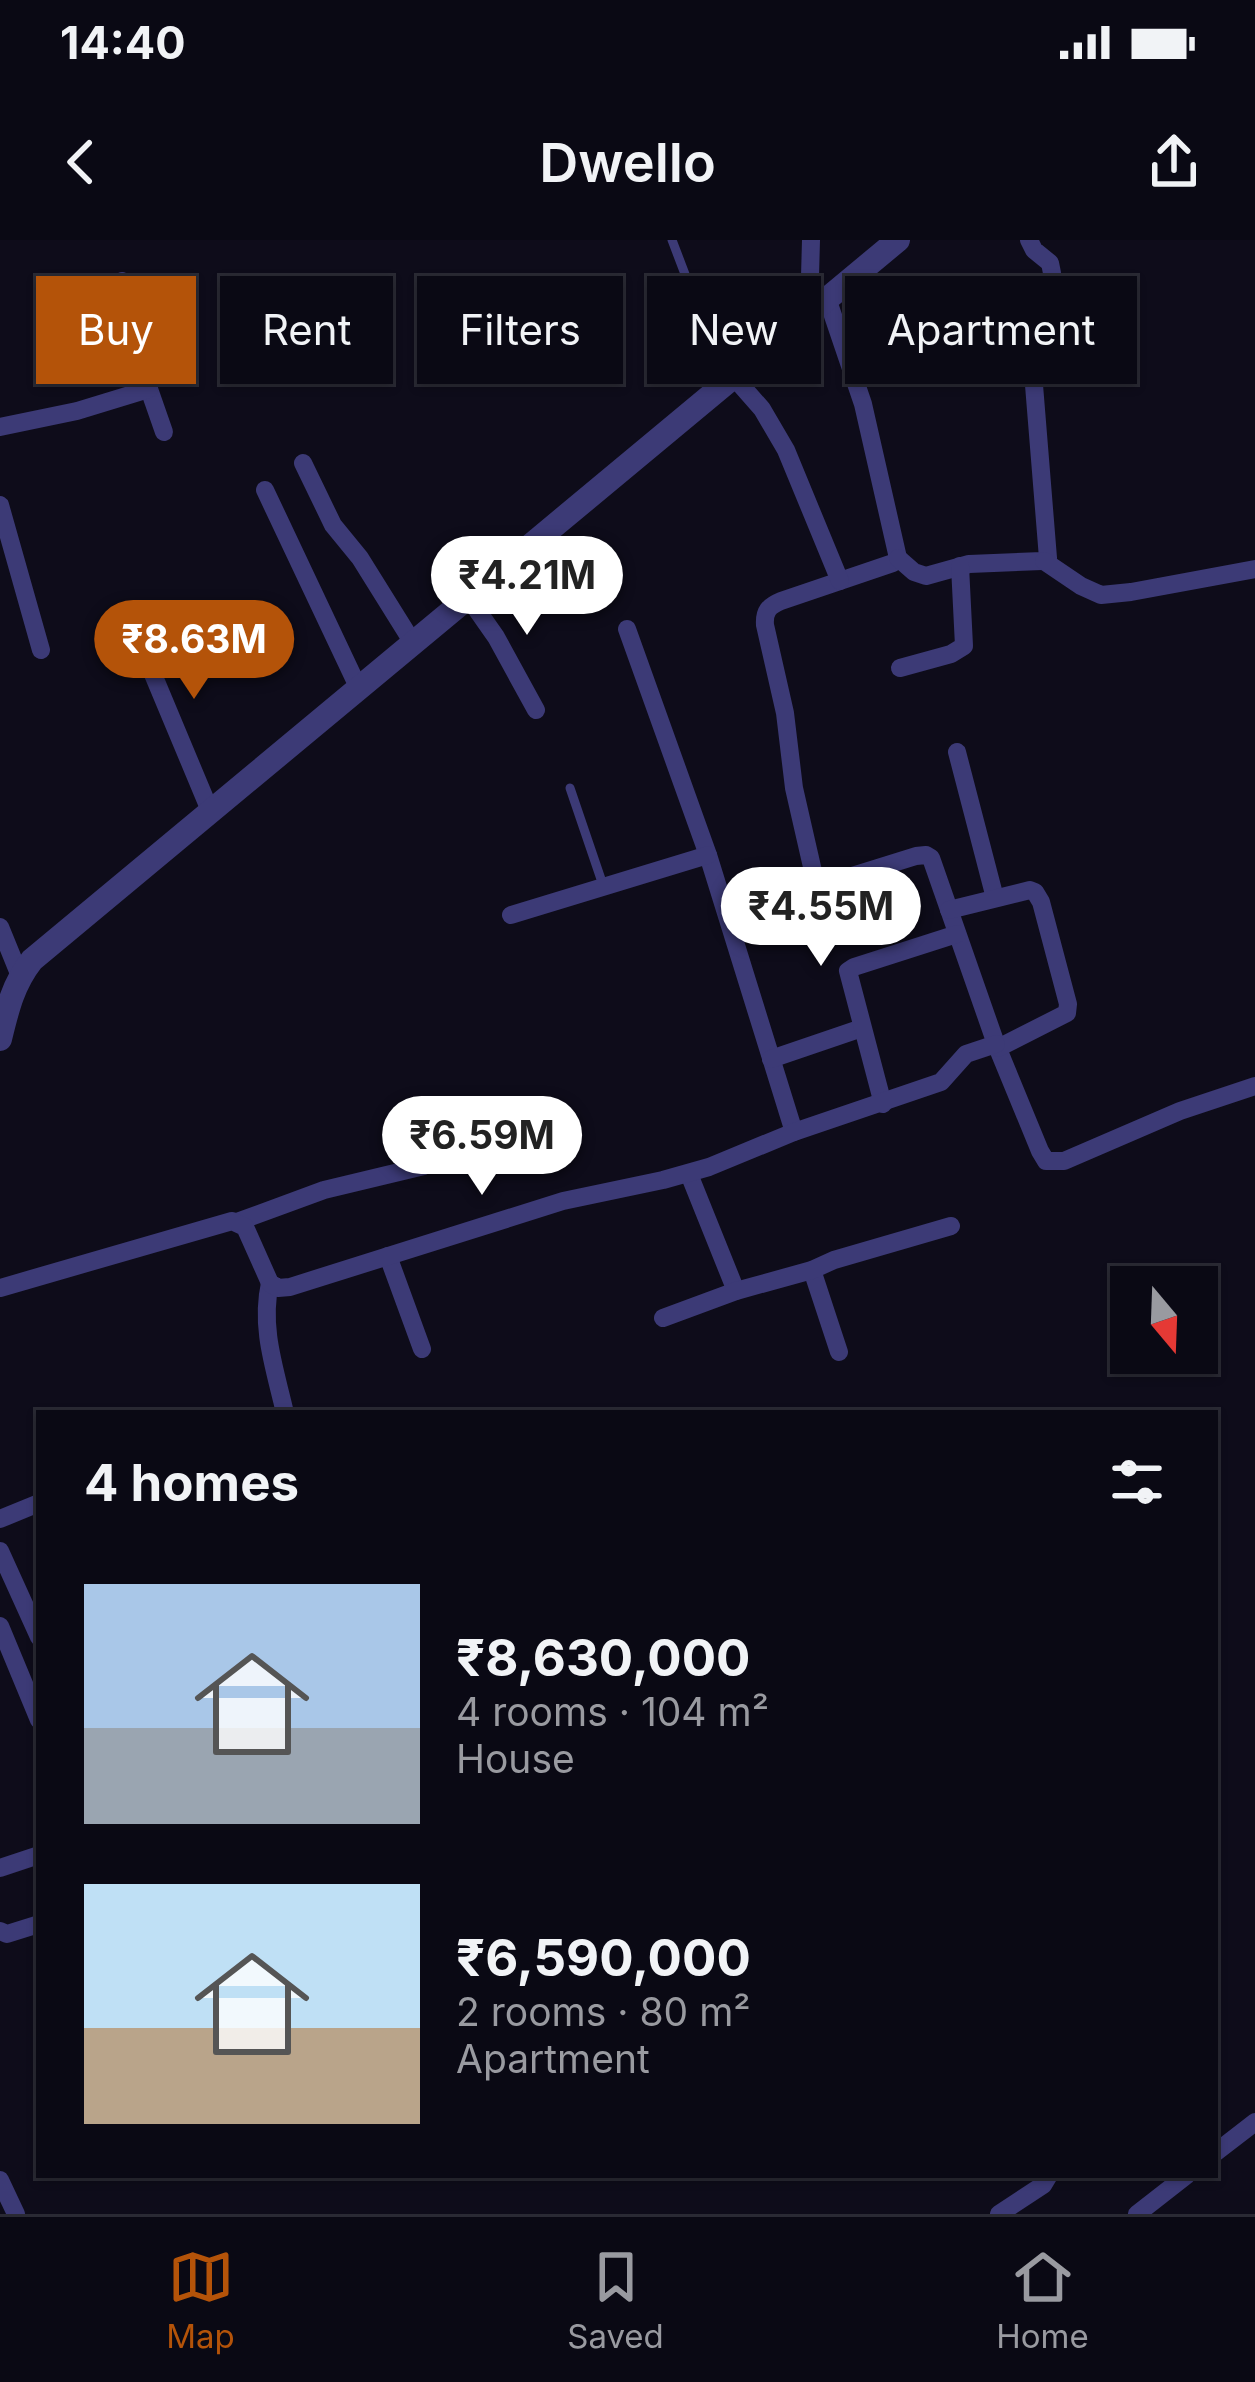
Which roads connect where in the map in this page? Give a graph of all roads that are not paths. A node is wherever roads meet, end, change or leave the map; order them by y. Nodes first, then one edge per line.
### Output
1 (672, 240) edge
2 (811, 240) edge
3 (898, 240) edge
4 (1029, 240) edge
5 (686, 276) edge
6 (815, 276) edge
7 (821, 303) edge
8 (821, 312) edge
9 (149, 384) edge
10 (724, 384) edge
11 (743, 384) edge
12 (149, 389) junction
13 (0, 427) edge
14 (164, 432) dead end
15 (303, 463) dead end
16 (265, 490) dead end
17 (0, 505) edge
18 (5, 543) edge
19 (898, 557) junction
20 (1044, 561) junction
21 (960, 566) junction
22 (1255, 568) edge
23 (840, 581) junction
24 (468, 597) junction
25 (127, 612) dead end
26 (627, 629) dead end
27 (413, 643) junction
28 (41, 650) dead end
29 (900, 668) dead end
30 (359, 688) junction
31 (536, 710) dead end
32 (957, 752) dead end
33 (570, 788) dead end
34 (211, 813) junction
35 (708, 855) junction
36 (604, 887) junction
37 (995, 898) junction
38 (949, 910) junction
39 (511, 915) dead end
40 (0, 927) edge
41 (957, 934) junction
42 (11, 990) edge
43 (862, 1028) junction
44 (0, 1039) edge
45 (997, 1046) junction
46 (771, 1059) junction
47 (1255, 1086) edge
48 (883, 1104) junction
49 (794, 1132) junction
50 (424, 1166) dead end
51 (688, 1174) junction
52 (237, 1222) junction
53 (951, 1226) dead end
54 (388, 1256) junction
55 (812, 1270) junction
56 (270, 1283) junction
57 (0, 1288) edge
58 (736, 1291) junction
59 (663, 1318) dead end
60 (422, 1349) dead end
61 (838, 1352) dead end
62 (284, 1410) edge
63 (36, 1505) edge
64 (0, 1519) edge
65 (0, 1551) edge
66 (0, 1626) edge
67 (36, 1630) edge
68 (36, 1713) edge
69 (36, 1857) edge
70 (0, 1868) edge
71 (36, 1925) edge
72 (0, 1931) edge
73 (1255, 2122) edge
74 (1218, 2151) edge
75 (1047, 2178) edge
76 (1183, 2178) edge
77 (0, 2180) edge
78 (16, 2214) edge
79 (999, 2214) edge
80 (1137, 2214) edge

1 - 5 lane
2 - 6 street
3 - 7 street
4 - 20 street
8 - 19 street
9 - 12 street
10 - 24 street
11 - 23 street
12 - 13 street
12 - 14 street
15 - 27 street
16 - 30 street
17 - 18 street
18 - 28 street
19 - 21 street
19 - 23 street
20 - 21 street
20 - 22 street
21 - 29 street
23 - 38 street
24 - 27 street
24 - 31 street
25 - 34 street
26 - 35 street
27 - 30 street
30 - 34 street
32 - 37 street
33 - 36 lane
34 - 42 street
35 - 36 street
35 - 46 street
36 - 39 street
37 - 38 street
37 - 45 street
38 - 41 street
40 - 42 street
41 - 43 street
41 - 45 street
42 - 44 street
43 - 46 street
43 - 48 street
45 - 47 street
45 - 48 street
46 - 49 street
48 - 49 street
49 - 51 street
50 - 52 street
51 - 54 street
51 - 58 street
52 - 56 street
52 - 57 street
53 - 55 street
54 - 56 street
54 - 60 street
55 - 58 street
55 - 61 street
56 - 62 street
58 - 59 street
63 - 64 street
65 - 67 street
66 - 68 street
69 - 70 street
71 - 72 street
73 - 74 street
75 - 79 street
76 - 80 street
77 - 78 street

